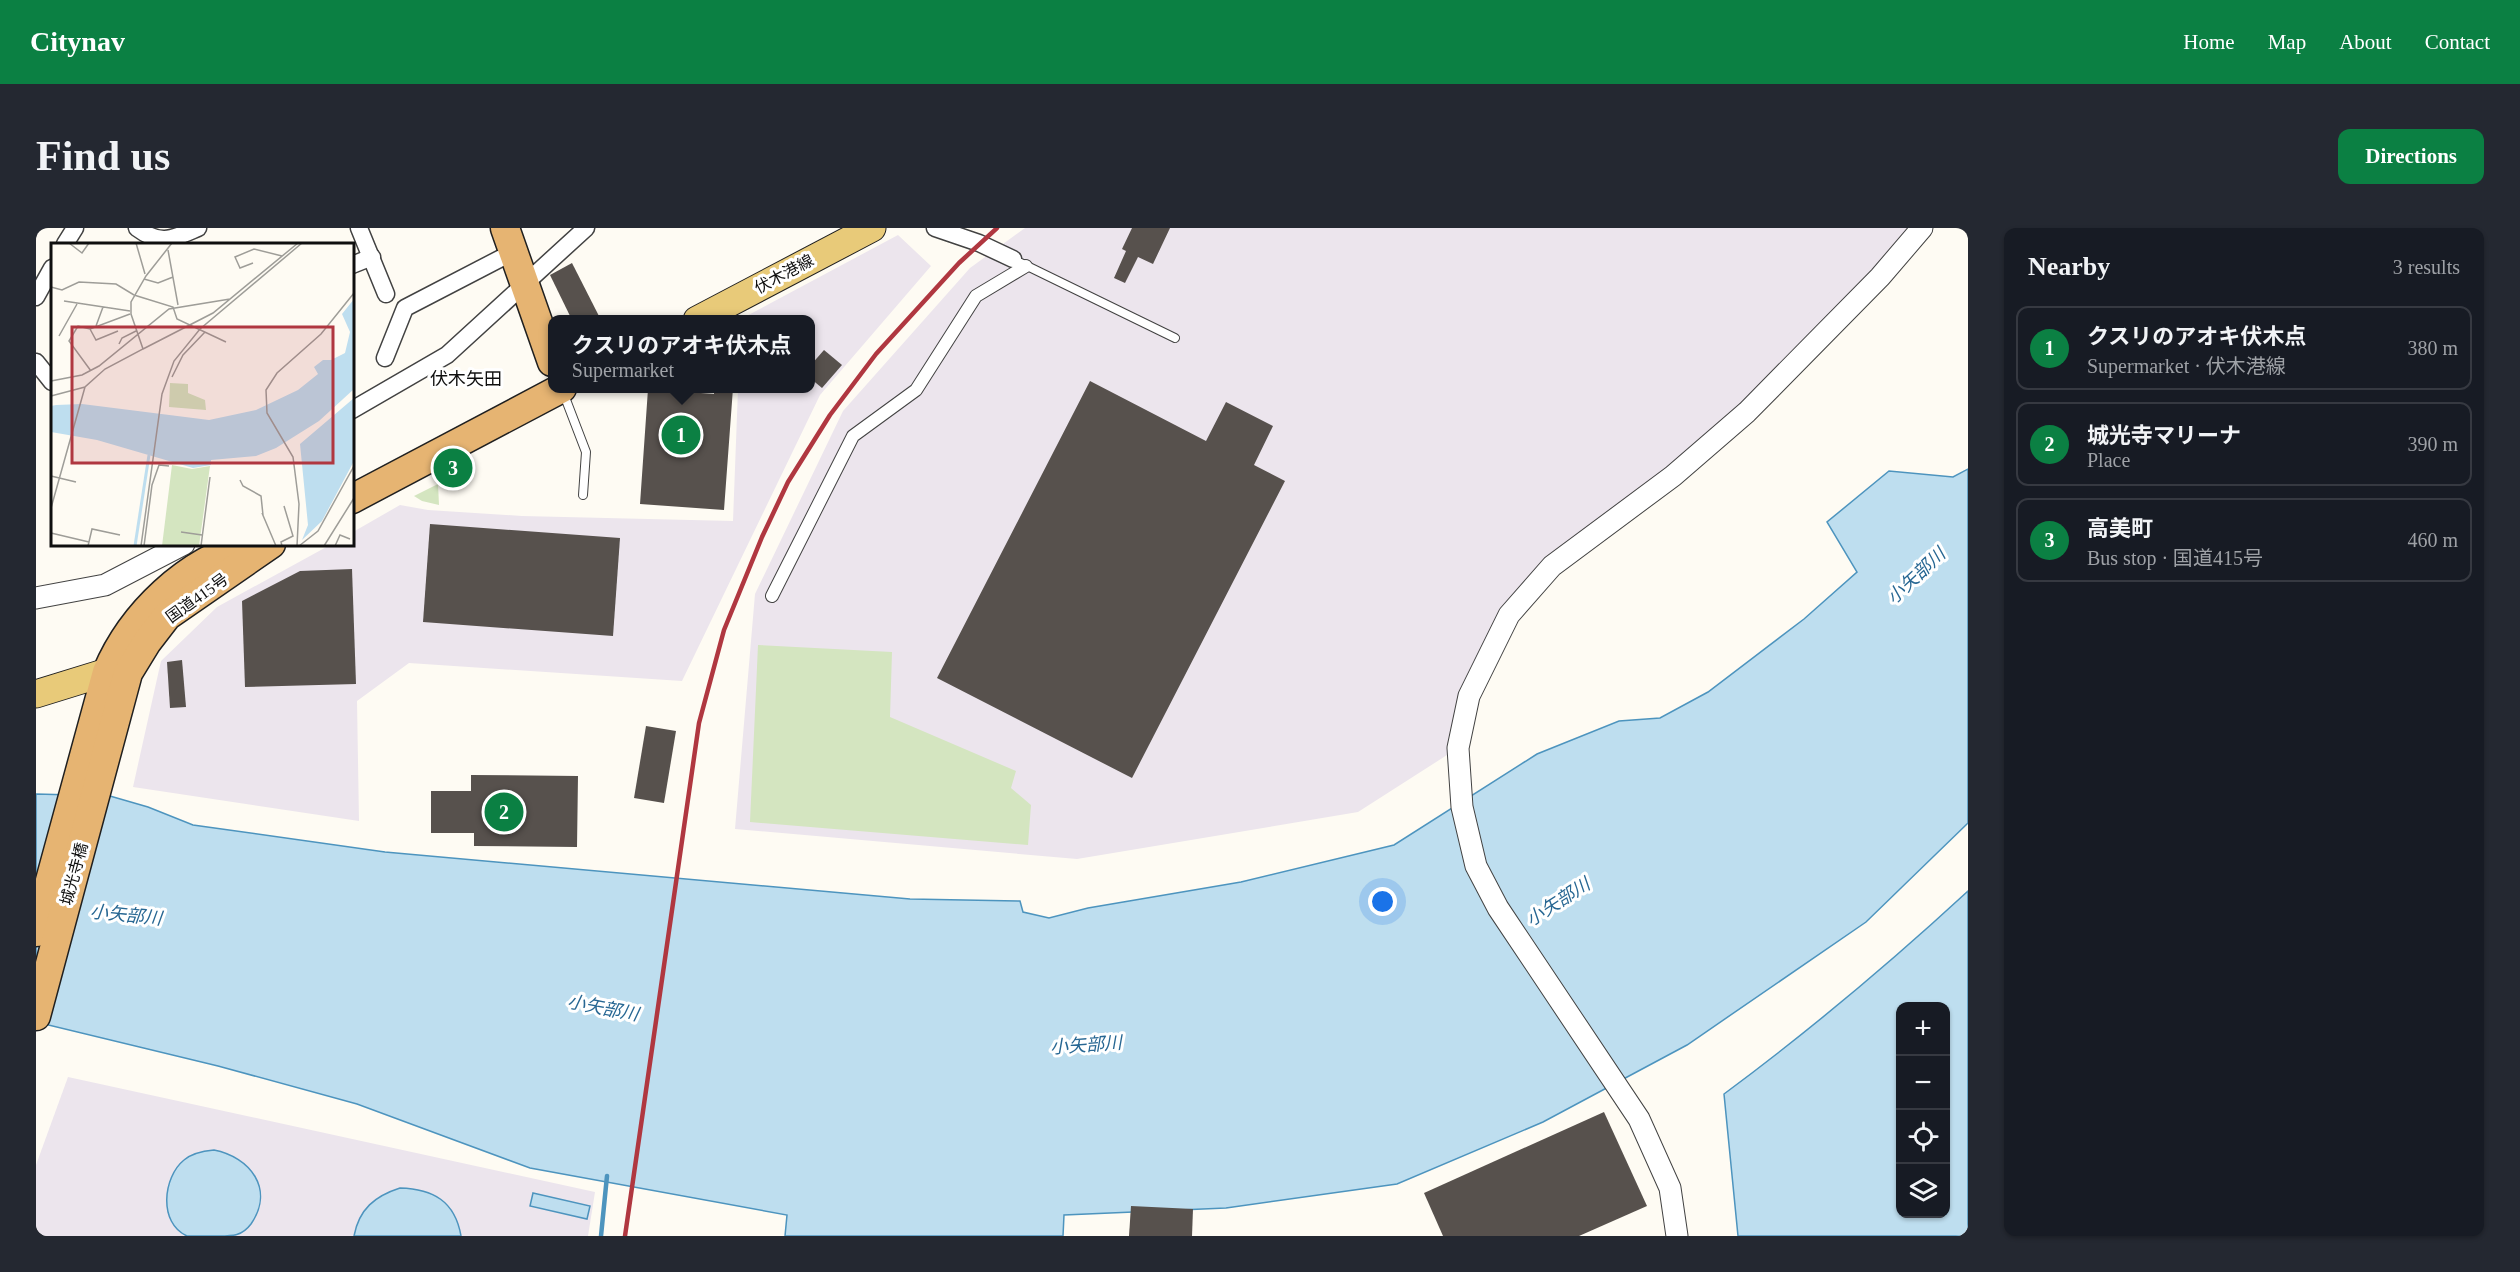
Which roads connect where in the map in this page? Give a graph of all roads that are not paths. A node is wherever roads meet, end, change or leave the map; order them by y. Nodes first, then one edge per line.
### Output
1 (75, 228) edge
2 (137, 228) edge
3 (198, 228) edge
4 (359, 228) edge
5 (586, 228) edge
6 (872, 228) edge
7 (935, 228) edge
8 (1922, 228) edge
9 (968, 233) edge
10 (509, 240) edge
11 (171, 242) edge
12 (66, 243) edge
13 (372, 257) junction
14 (1020, 262) junction
15 (354, 264) edge
16 (51, 269) edge
17 (525, 286) junction
18 (386, 294) dead end
19 (36, 297) edge
20 (707, 315) edge
21 (1174, 338) dead end
22 (548, 351) edge
23 (384, 357) dead end
24 (36, 362) edge
25 (51, 381) edge
26 (555, 393) edge
27 (564, 393) edge
28 (354, 409) edge
29 (583, 495) dead end
30 (354, 498) edge
31 (242, 546) edge
32 (268, 546) edge
33 (175, 547) edge
34 (772, 596) dead end
35 (36, 598) edge
36 (117, 673) junction
37 (36, 694) edge
38 (103, 724) junction
39 (36, 932) edge
40 (36, 1016) edge
41 (1677, 1236) edge

1 - 12 street
2 - 11 street
3 - 11 street
4 - 13 street
5 - 17 street
6 - 20 main road, 伏木港線
7 - 9 street
8 - 41 street
9 - 14 street
10 - 17 highway
10 - 23 street
13 - 15 street
13 - 18 street
14 - 21 lane
14 - 34 street
16 - 19 street
17 - 22 highway
17 - 28 street
24 - 25 street
26 - 30 highway
27 - 29 lane
31 - 36 highway, 国道415号
32 - 36 highway, 国道415号
33 - 35 street
36 - 37 main road
36 - 38 highway, 国道415号
38 - 39 highway, 城光寺橋
38 - 40 highway, 城光寺橋

